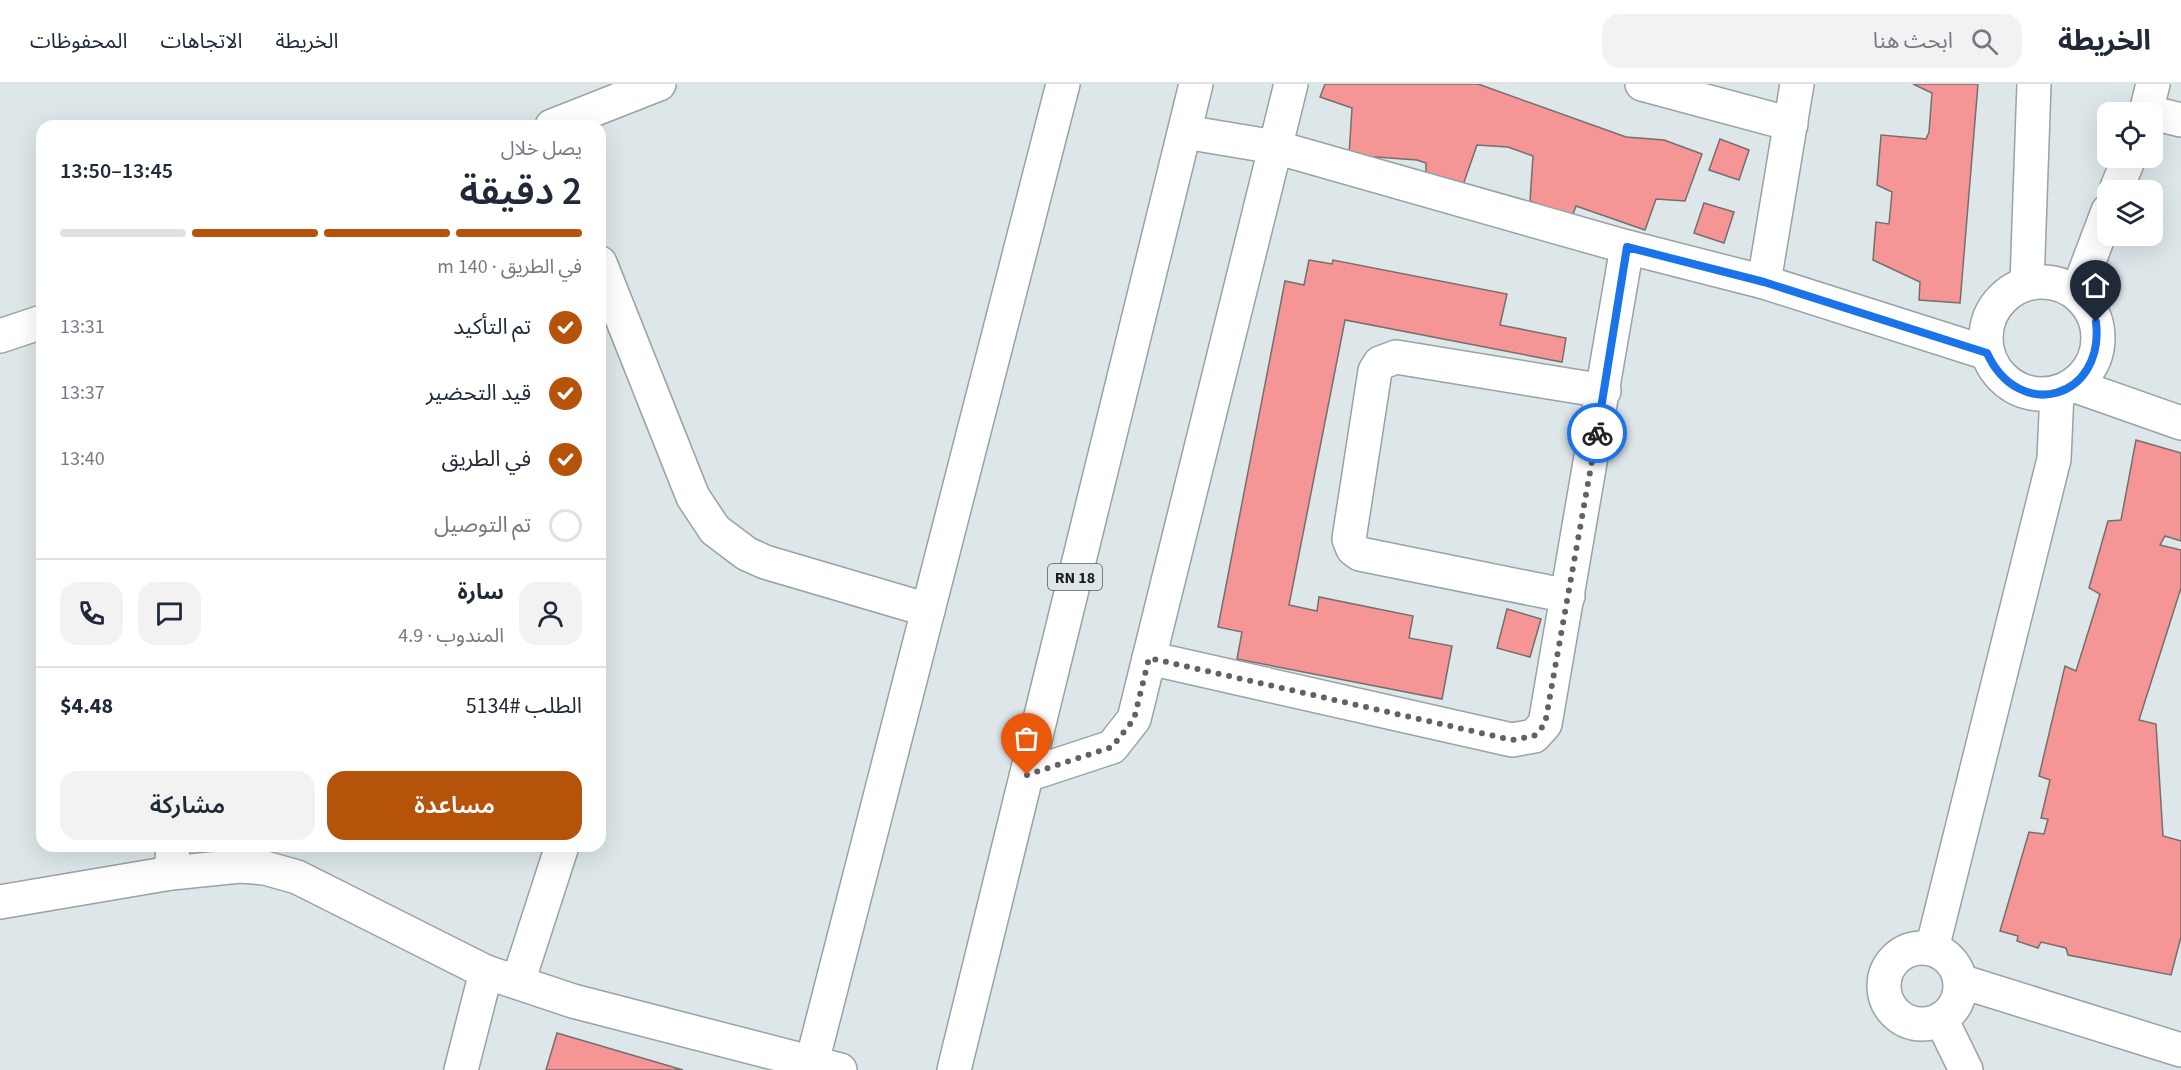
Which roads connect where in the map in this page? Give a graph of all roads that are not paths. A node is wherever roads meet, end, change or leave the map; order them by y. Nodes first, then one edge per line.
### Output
1 (659, 84) edge
2 (1063, 84) edge
3 (1196, 84) edge
4 (1291, 84) edge
5 (1642, 84) edge
6 (1797, 84) edge
7 (2034, 84) edge
8 (2163, 112) edge
9 (567, 120) edge
10 (2181, 120) edge
11 (1791, 124) junction
12 (1185, 132) junction
13 (1275, 147) junction
14 (2097, 241) edge
15 (1627, 247) junction
16 (606, 278) edge
17 (1764, 282) junction
18 (2027, 283) junction
19 (2077, 293) junction
20 (36, 323) edge
21 (0, 336) edge
22 (1987, 353) junction
23 (2065, 389) junction
24 (1604, 391) junction
25 (2181, 423) edge
26 (1568, 596) junction
27 (928, 610) junction
28 (1149, 658) junction
29 (1027, 775) junction
30 (560, 852) edge
31 (172, 860) edge
32 (0, 902) edge
33 (1932, 949) junction
34 (486, 972) junction
35 (1960, 981) junction
36 (518, 982) junction
37 (1941, 1019) junction
38 (2181, 1050) edge
39 (820, 1068) edge
40 (461, 1070) edge
41 (954, 1070) edge
42 (1966, 1070) edge

1 - 9 street
2 - 27 street
3 - 12 street, RN 18
4 - 13 street
5 - 11 street
6 - 11 street
7 - 18 street
8 - 10 street
11 - 17 street
12 - 13 street
12 - 29 street, RN 18
13 - 15 street
13 - 28 street
14 - 19 street
15 - 17 street
15 - 24 street
16 - 27 street
17 - 22 street
18 - 19 street
18 - 22 street
19 - 23 street
20 - 21 street
22 - 23 street
23 - 25 street
23 - 33 street
24 - 26 street
24 - 26 street
26 - 28 street
27 - 39 street
28 - 29 street
29 - 41 street, RN 18
30 - 36 street
31 - 32 street
31 - 34 street
33 - 35 street
33 - 37 street
34 - 36 street
34 - 40 street
35 - 37 street
35 - 38 street
36 - 39 street
37 - 42 street

